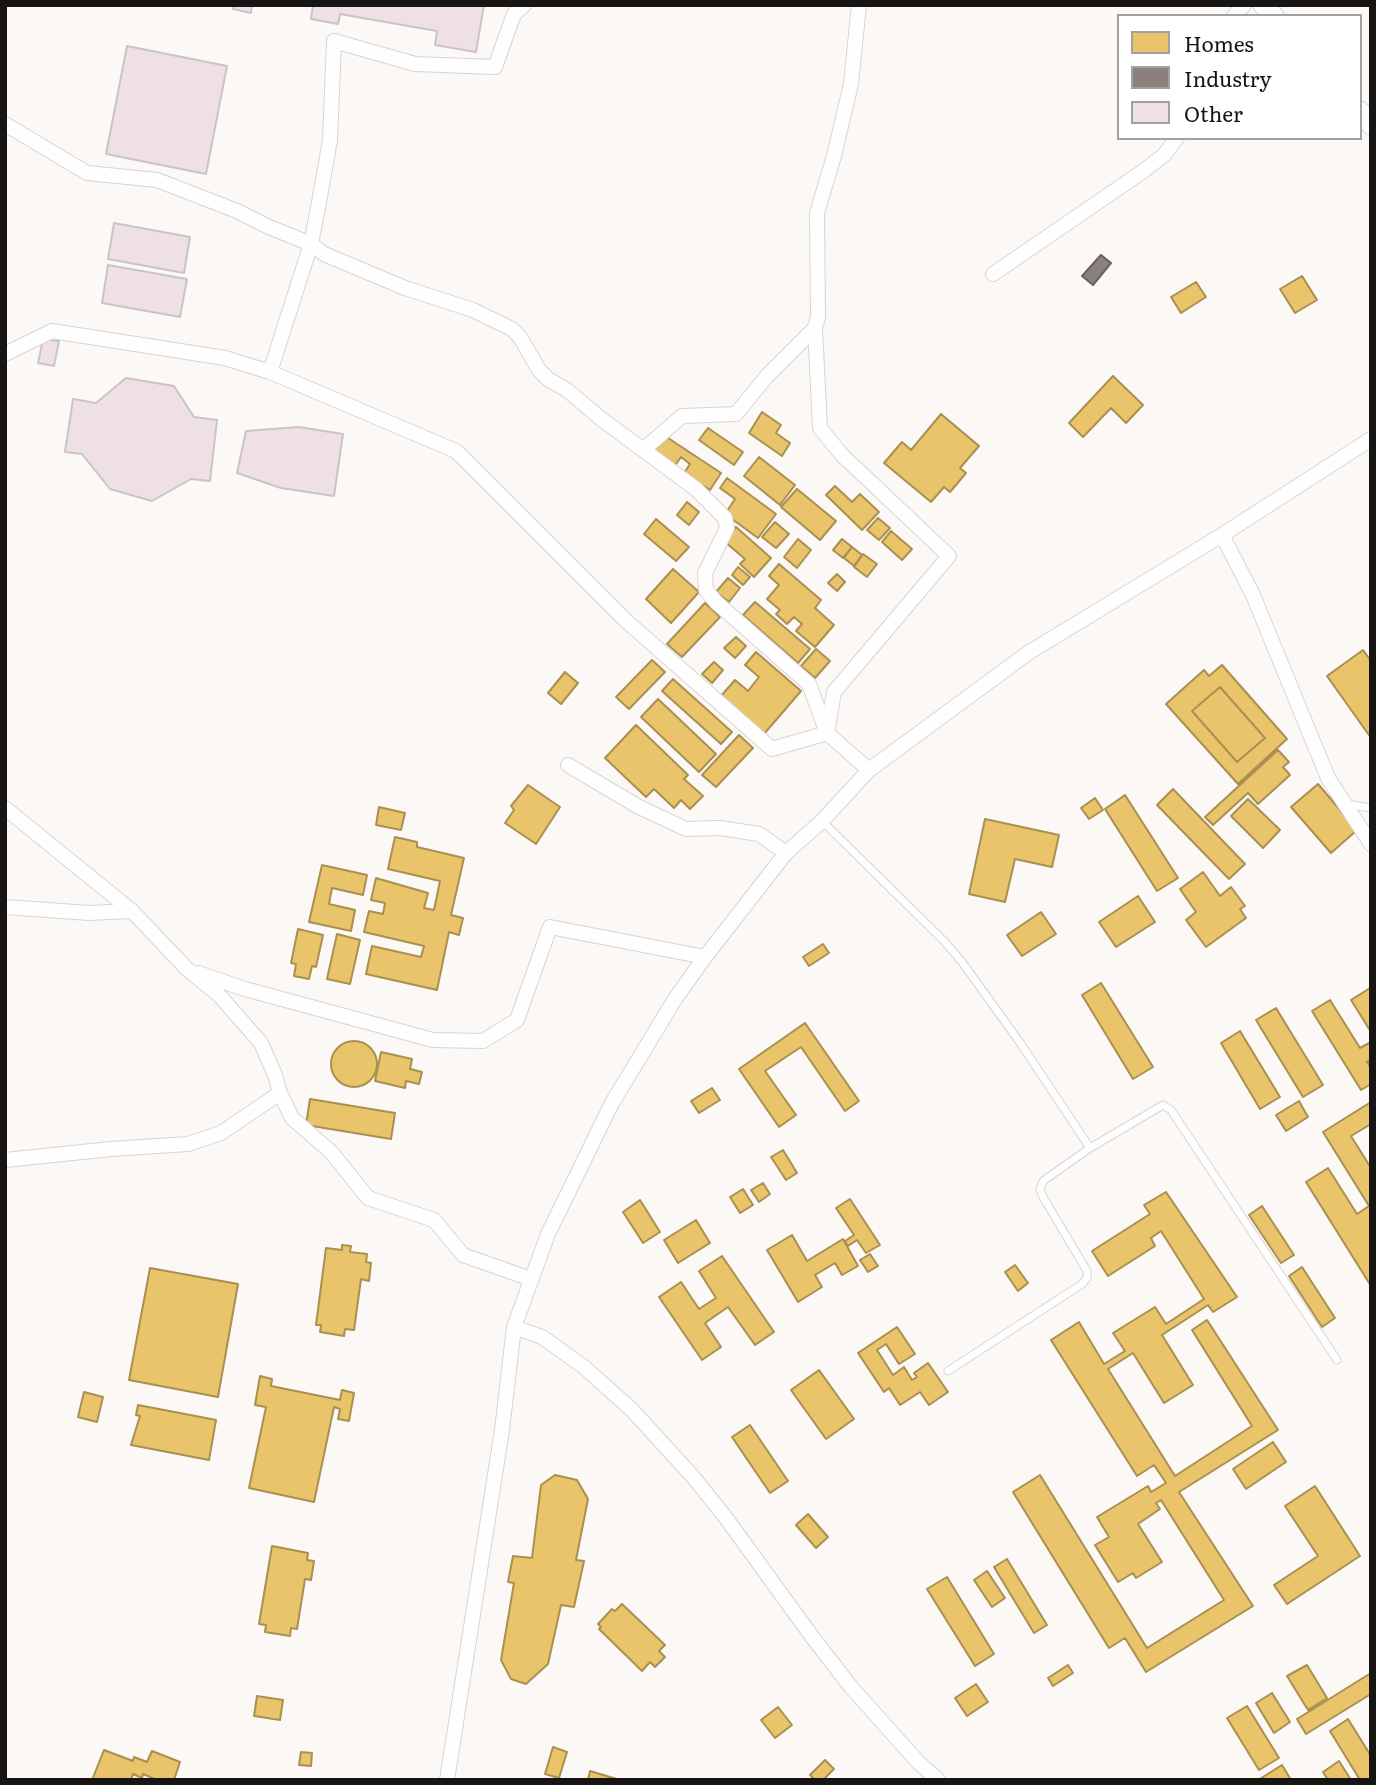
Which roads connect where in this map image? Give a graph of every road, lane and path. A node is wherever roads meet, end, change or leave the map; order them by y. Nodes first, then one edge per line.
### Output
1 (524, 5) edge
2 (859, 5) edge
3 (5, 124) edge
4 (1175, 140) edge
5 (311, 244) junction
6 (993, 274) dead end
7 (815, 328) junction
8 (5, 354) edge
9 (270, 372) junction
10 (1371, 439) edge
11 (643, 450) junction
12 (1222, 535) junction
13 (827, 733) junction
14 (568, 765) dead end
15 (869, 770) junction
16 (1344, 803) junction
17 (5, 808) edge
18 (1371, 808) edge
19 (822, 821) junction
20 (1371, 844) edge
21 (786, 853) junction
22 (5, 907) edge
23 (132, 911) junction
24 (705, 957) junction
25 (187, 969) junction
26 (280, 1093) junction
27 (1090, 1149) junction
28 (5, 1160) edge
29 (531, 1279) junction
30 (514, 1327) junction
31 (1337, 1360) dead end
32 (948, 1371) dead end
33 (447, 1780) edge
34 (937, 1780) edge

1 - 5 street
2 - 7 street
3 - 5 street
4 - 6 street
5 - 9 street
5 - 11 street
7 - 11 street
7 - 13 street
8 - 9 street
9 - 13 street
10 - 12 street
11 - 13 street
12 - 15 street
12 - 16 street
13 - 15 street
14 - 21 street
15 - 19 street
16 - 18 lane
16 - 20 street
17 - 23 street
19 - 21 street
19 - 27 lane
21 - 24 street
22 - 23 street
23 - 25 street
24 - 25 street
24 - 29 street
25 - 26 street
26 - 28 street
26 - 29 street
27 - 31 lane
27 - 32 lane
29 - 30 street
30 - 33 street
30 - 34 street

